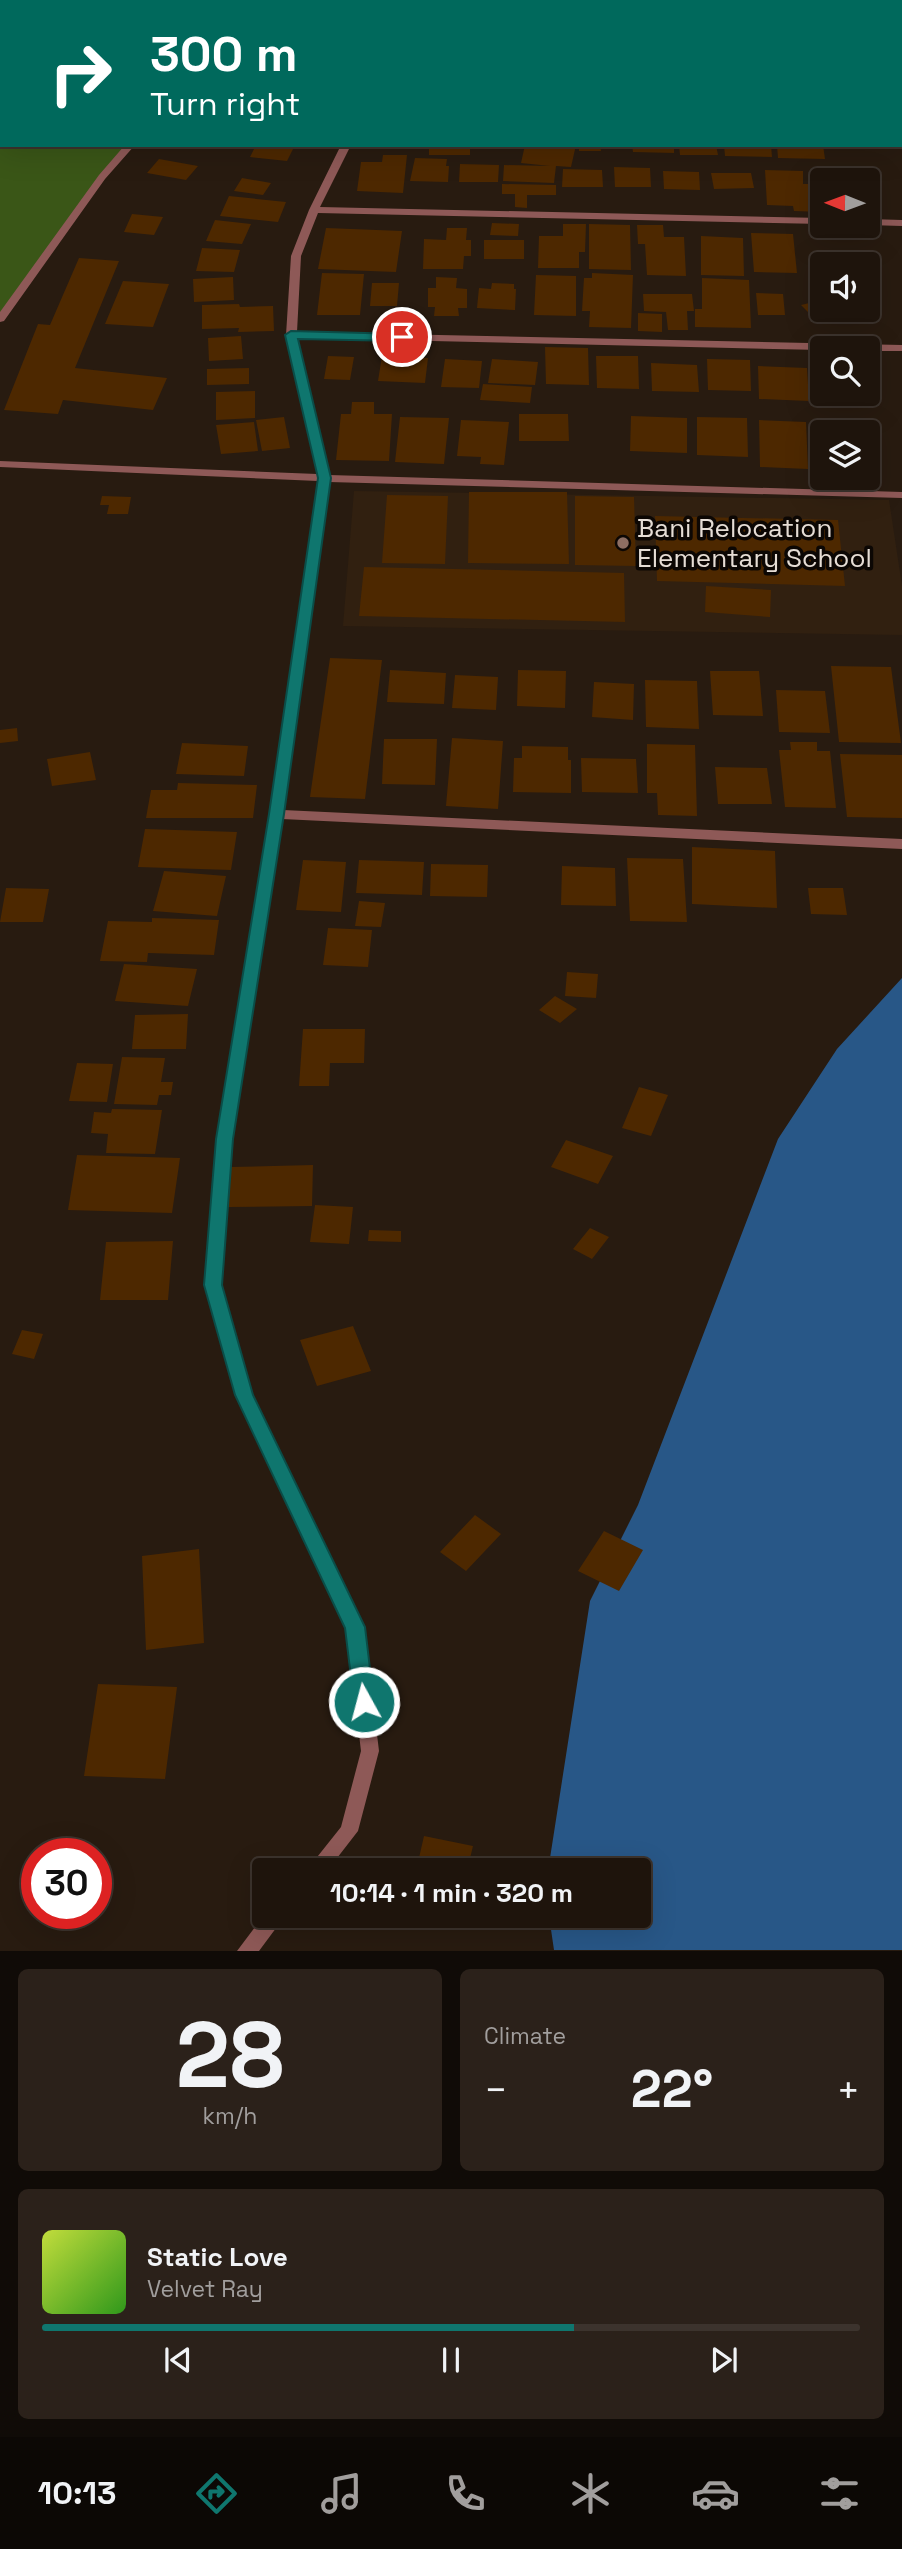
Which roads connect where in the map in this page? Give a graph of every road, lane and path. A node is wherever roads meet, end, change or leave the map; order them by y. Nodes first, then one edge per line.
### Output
1 (128, 147) edge
2 (345, 147) edge
3 (314, 210) junction
4 (810, 221) edge
5 (880, 222) edge
6 (902, 223) edge
7 (0, 319) edge
8 (291, 335) junction
9 (902, 348) edge
10 (0, 464) edge
11 (324, 478) junction
12 (902, 495) edge
13 (276, 814) junction
14 (902, 844) edge
15 (326, 1858) edge
16 (266, 1928) edge
17 (246, 1951) edge

1 - 7 street
2 - 3 street
3 - 4 street
3 - 8 street
5 - 6 street
8 - 9 street
8 - 11 street
10 - 11 street
11 - 12 street
11 - 13 street
13 - 14 street
13 - 15 street
16 - 17 street

